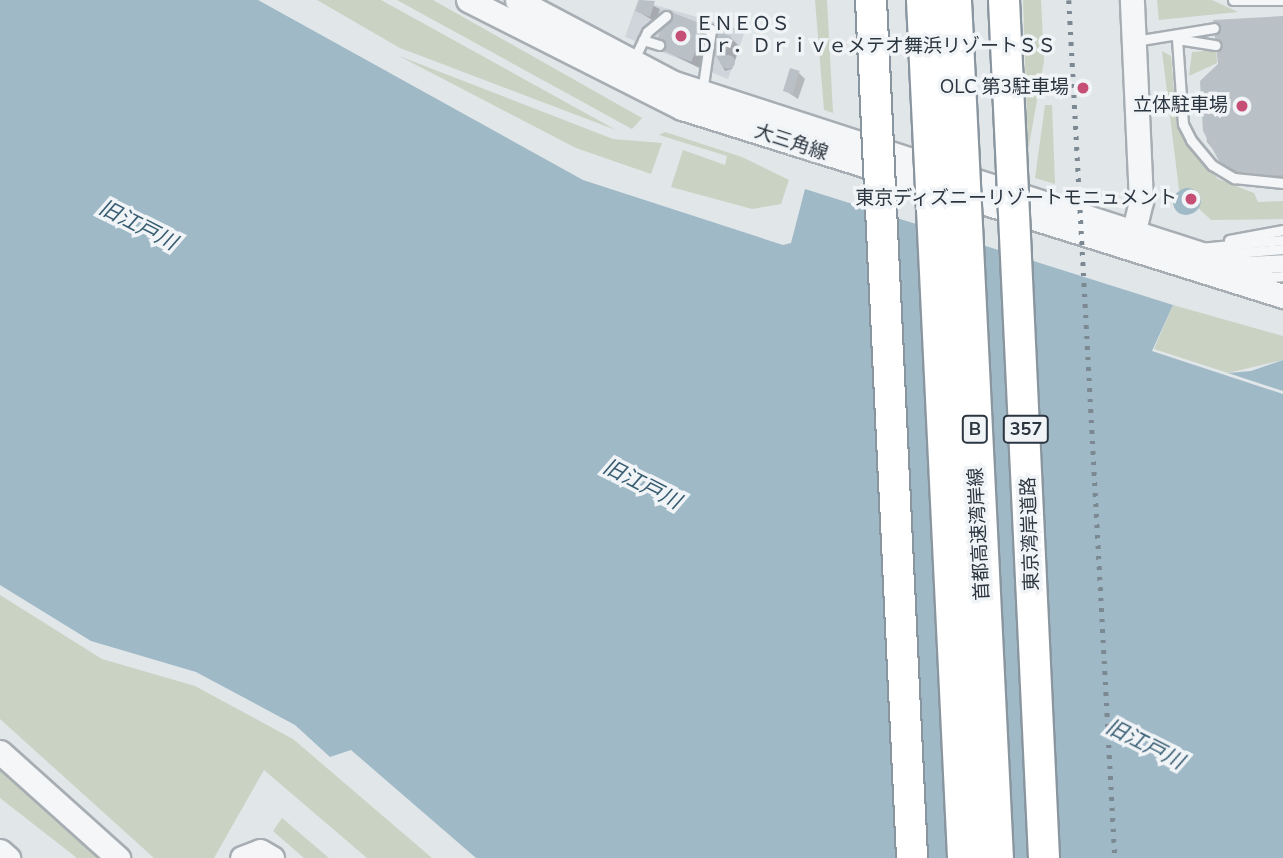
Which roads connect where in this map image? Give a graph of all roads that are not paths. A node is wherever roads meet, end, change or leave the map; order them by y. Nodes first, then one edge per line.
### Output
1 (468, 0) edge
2 (517, 0) edge
3 (871, 0) edge
4 (923, 0) edge
5 (954, 0) edge
6 (1003, 0) edge
7 (1132, 0) edge
8 (1233, 0) edge
9 (1269, 0) edge
10 (1283, 0) edge
11 (661, 20) dead end
12 (1214, 28) dead end
13 (705, 34) dead end
14 (645, 36) junction
15 (1177, 39) junction
16 (659, 41) dead end
17 (1134, 41) junction
18 (1216, 45) dead end
19 (632, 64) junction
20 (702, 92) junction
21 (1283, 183) edge
22 (1283, 230) edge
23 (1132, 240) junction
24 (1283, 240) edge
25 (1283, 249) edge
26 (1218, 256) junction
27 (1281, 276) edge
28 (0, 752) edge
29 (0, 851) edge
30 (8, 858) edge
31 (118, 858) edge
32 (242, 858) edge
33 (272, 858) edge
34 (912, 858) edge
35 (964, 858) edge
36 (996, 858) edge
37 (1044, 858) edge

1 - 23 street, 大三角線
2 - 19 street, 大三角線
3 - 34 highway, bridge
4 - 35 highway, 首都高速湾岸線 / B, bridge
5 - 36 highway, 首都高速湾岸線 / B, bridge
6 - 37 highway, 東京湾岸道路 / 357, bridge
7 - 17 street
8 - 9 lane
9 - 10 lane
11 - 14 lane
12 - 15 lane
13 - 20 lane
14 - 16 lane
14 - 19 lane
15 - 17 lane
15 - 18 lane
15 - 21 lane
17 - 23 street
19 - 20 street, 大三角線
20 - 23 street, 大三角線
22 - 26 lane
23 - 26 street
23 - 27 street
24 - 26 lane
25 - 26 lane
26 - 27 street
28 - 31 street
29 - 30 street
32 - 33 street

